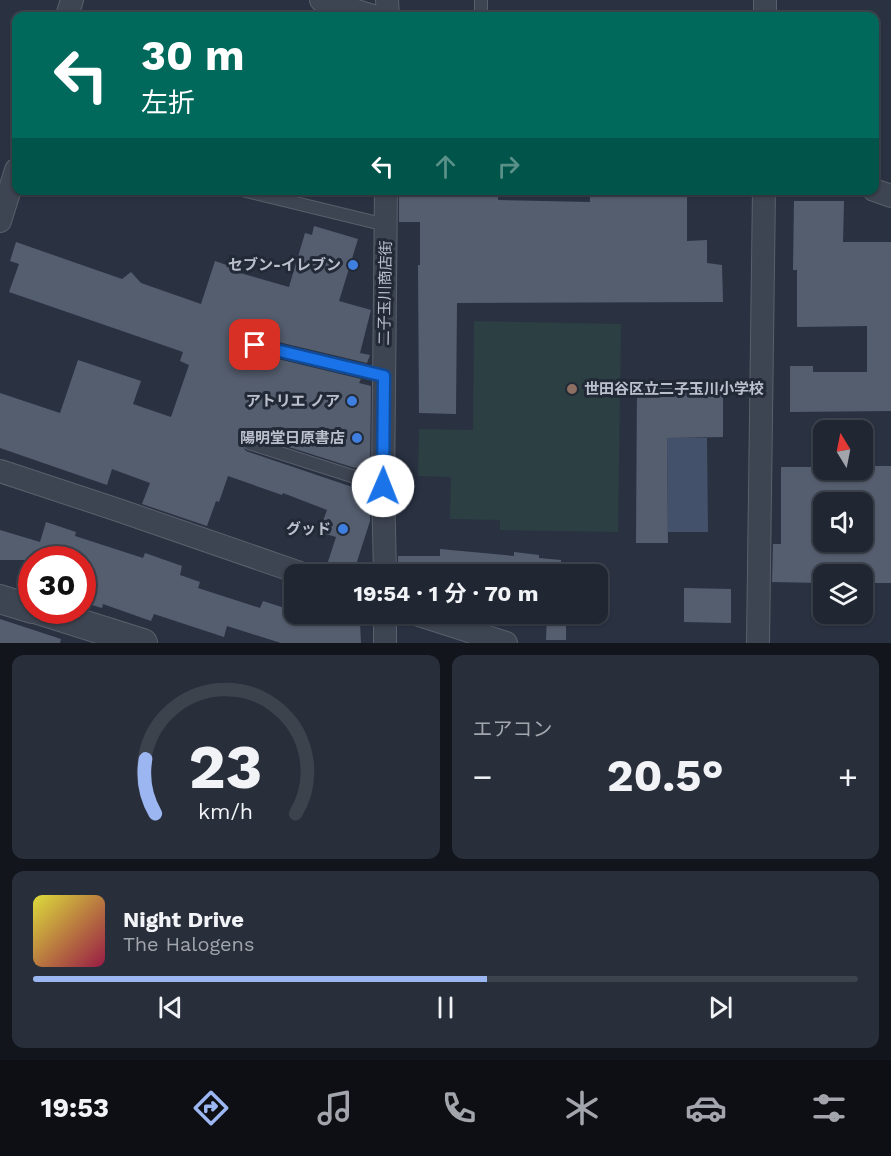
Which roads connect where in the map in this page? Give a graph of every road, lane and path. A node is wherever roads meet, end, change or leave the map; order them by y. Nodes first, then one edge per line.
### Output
1 (321, 0) edge
2 (360, 12) edge
3 (12, 183) edge
4 (263, 195) edge
5 (386, 195) edge
6 (764, 195) edge
7 (0, 221) edge
8 (386, 225) junction
9 (255, 345) dead end
10 (384, 376) junction
11 (249, 443) dead end
12 (0, 471) edge
13 (383, 486) junction
14 (385, 564) edge
15 (284, 567) edge
16 (0, 599) edge
17 (18, 605) edge
18 (82, 624) edge
19 (385, 624) edge
20 (447, 624) edge
21 (142, 643) edge
22 (385, 643) edge
23 (506, 643) edge
24 (758, 643) edge

1 - 2 street
3 - 7 street
4 - 8 lane
5 - 8 street, 二子玉川商店街
6 - 24 street
8 - 10 street, 二子玉川商店街
9 - 10 lane
10 - 13 street, 二子玉川商店街
11 - 13 lane
12 - 15 street
13 - 14 street, 二子玉川商店街
16 - 17 street
18 - 21 street
19 - 22 street
20 - 23 street

